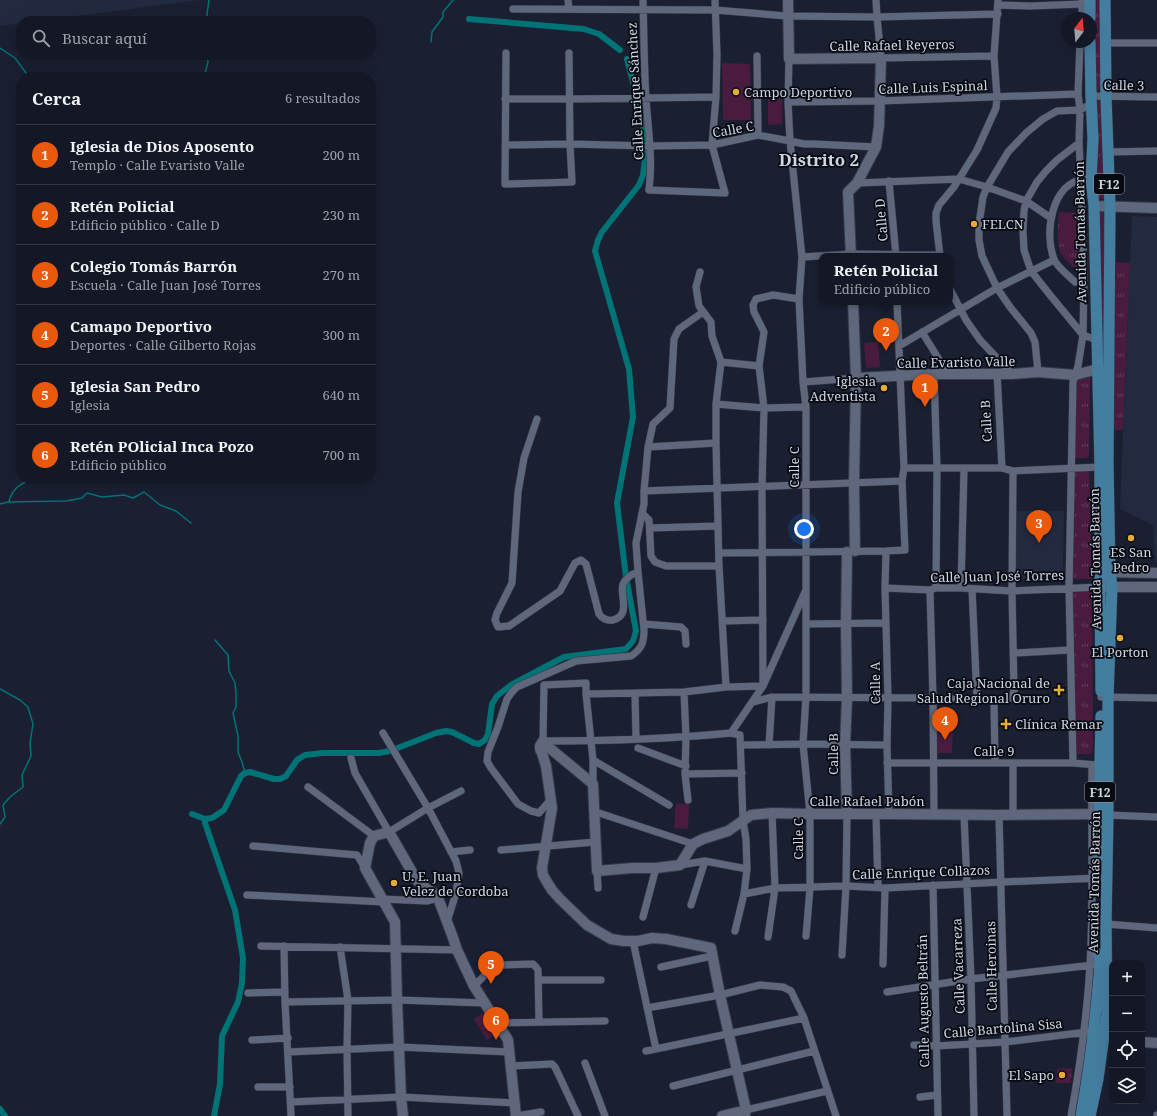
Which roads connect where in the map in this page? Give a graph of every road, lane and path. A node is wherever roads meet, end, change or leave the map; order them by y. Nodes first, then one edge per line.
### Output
1 (568, 0) edge
2 (643, 0) edge
3 (715, 0) edge
4 (788, 0) edge
5 (876, 0) edge
6 (1105, 0) edge
7 (1086, 1) edge
8 (998, 2) edge
9 (1030, 3) edge
10 (513, 9) dead end
11 (569, 9) junction
12 (643, 10) junction
13 (715, 10) junction
14 (1083, 12) edge
15 (1089, 12) edge
16 (998, 14) junction
17 (788, 16) junction
18 (877, 17) junction
19 (1105, 43) junction
20 (1157, 43) edge
21 (1080, 48) edge
22 (1090, 48) edge
23 (506, 53) dead end
24 (569, 53) dead end
25 (758, 56) dead end
26 (994, 56) junction
27 (881, 58) junction
28 (789, 59) junction
29 (1078, 94) junction
30 (716, 97) junction
31 (997, 97) junction
32 (1106, 97) junction
33 (1157, 97) edge
34 (505, 99) junction
35 (570, 99) junction
36 (646, 99) junction
37 (1091, 100) junction
38 (879, 101) junction
39 (788, 102) junction
40 (1080, 110) junction
41 (758, 135) junction
42 (790, 141) junction
43 (1079, 143) junction
44 (505, 144) junction
45 (570, 144) junction
46 (712, 145) junction
47 (650, 146) junction
48 (876, 147) junction
49 (1157, 151) edge
50 (1108, 152) junction
51 (959, 179) junction
52 (1086, 179) junction
53 (889, 181) junction
54 (856, 183) junction
55 (987, 187) junction
56 (1026, 201) junction
57 (1094, 206) junction
58 (1110, 207) junction
59 (1157, 208) edge
60 (1051, 218) junction
61 (851, 253) edge
62 (896, 253) edge
63 (939, 253) edge
64 (819, 256) edge
65 (802, 257) junction
66 (1054, 260) junction
67 (700, 272) dead end
68 (1031, 272) junction
69 (1075, 282) dead end
70 (997, 288) junction
71 (953, 295) edge
72 (799, 299) junction
73 (853, 305) edge
74 (898, 305) edge
75 (960, 309) junction
76 (703, 312) junction
77 (922, 332) junction
78 (1083, 334) junction
79 (1098, 340) junction
80 (898, 346) junction
81 (720, 362) junction
82 (759, 366) junction
83 (1103, 368) junction
84 (1038, 372) junction
85 (997, 373) junction
86 (934, 374) junction
87 (948, 374) junction
88 (1012, 374) junction
89 (1075, 374) junction
90 (900, 375) junction
91 (856, 378) junction
92 (803, 382) junction
93 (716, 404) junction
94 (806, 407) junction
95 (764, 408) junction
96 (537, 419) dead end
97 (716, 443) junction
98 (648, 447) junction
99 (1100, 467) junction
100 (904, 468) junction
101 (937, 468) junction
102 (964, 468) junction
103 (1002, 468) junction
104 (1071, 469) junction
105 (1013, 471) junction
106 (902, 481) junction
107 (854, 482) junction
108 (806, 485) junction
109 (762, 487) junction
110 (718, 488) junction
111 (644, 491) junction
112 (642, 512) junction
113 (718, 526) junction
114 (650, 528) junction
115 (886, 551) junction
116 (762, 552) junction
117 (806, 552) junction
118 (851, 552) junction
119 (719, 553) junction
120 (719, 566) junction
121 (638, 572) junction
122 (1105, 572) junction
123 (1157, 573) edge
124 (1100, 586) junction
125 (1112, 586) junction
126 (1157, 587) edge
127 (885, 588) junction
128 (961, 588) junction
129 (1069, 588) junction
130 (933, 589) junction
131 (972, 589) junction
132 (806, 590) junction
133 (1012, 591) junction
134 (763, 620) junction
135 (722, 621) junction
136 (885, 623) junction
137 (644, 624) junction
138 (807, 624) junction
139 (846, 624) junction
140 (686, 644) dead end
141 (1070, 650) junction
142 (1014, 653) junction
143 (763, 686) junction
144 (726, 687) junction
145 (684, 692) junction
146 (586, 694) junction
147 (635, 694) junction
148 (772, 697) junction
149 (806, 697) junction
150 (1105, 697) junction
151 (847, 698) junction
152 (888, 698) junction
153 (933, 698) junction
154 (1157, 698) edge
155 (977, 700) junction
156 (994, 700) junction
157 (753, 702) junction
158 (383, 733) dead end
159 (731, 733) junction
160 (686, 737) junction
161 (636, 739) junction
162 (590, 740) junction
163 (543, 741) junction
164 (803, 744) junction
165 (741, 745) junction
166 (769, 745) junction
167 (845, 745) junction
168 (887, 745) junction
169 (638, 748) dead end
170 (351, 758) dead end
171 (593, 760) junction
172 (887, 763) junction
173 (935, 763) junction
174 (995, 763) junction
175 (1013, 763) junction
176 (1073, 763) junction
177 (1096, 765) junction
178 (686, 766) junction
179 (742, 773) junction
180 (686, 774) junction
181 (593, 784) junction
182 (308, 787) dead end
183 (461, 791) dead end
184 (551, 799) junction
185 (688, 800) dead end
186 (669, 805) dead end
187 (428, 808) junction
188 (593, 811) junction
189 (772, 814) junction
190 (810, 814) junction
191 (847, 814) junction
192 (876, 814) junction
193 (889, 814) junction
194 (1100, 814) junction
195 (934, 815) junction
196 (964, 815) junction
197 (999, 815) junction
198 (1013, 815) junction
199 (1157, 817) edge
200 (743, 821) junction
201 (389, 832) junction
202 (374, 836) junction
203 (595, 842) junction
204 (694, 844) junction
205 (253, 846) dead end
206 (546, 846) junction
207 (470, 850) dead end
208 (501, 850) dead end
209 (451, 852) junction
210 (706, 861) junction
211 (680, 865) junction
212 (364, 868) junction
213 (656, 868) junction
214 (747, 870) junction
215 (597, 871) junction
216 (1096, 879) junction
217 (1002, 882) junction
218 (966, 884) junction
219 (933, 885) junction
220 (846, 886) junction
221 (882, 887) junction
222 (598, 888) dead end
223 (775, 888) junction
224 (810, 888) junction
225 (456, 893) junction
226 (484, 893) dead end
227 (744, 894) junction
228 (247, 895) dead end
229 (438, 898) junction
230 (383, 901) junction
231 (691, 905) dead end
232 (644, 917) dead end
233 (447, 922) junction
234 (1106, 924) junction
235 (1157, 928) edge
236 (735, 931) dead end
237 (806, 936) dead end
238 (768, 937) dead end
239 (633, 941) junction
240 (261, 946) dead end
241 (284, 946) junction
242 (340, 947) junction
243 (396, 949) junction
244 (457, 950) junction
245 (842, 955) dead end
246 (712, 956) junction
247 (884, 964) dead end
248 (1095, 965) junction
249 (661, 967) dead end
250 (1004, 975) junction
251 (971, 979) junction
252 (538, 980) junction
253 (601, 980) dead end
254 (934, 984) junction
255 (474, 986) junction
256 (285, 992) junction
257 (887, 992) dead end
258 (248, 993) dead end
259 (720, 995) junction
260 (348, 1000) junction
261 (397, 1000) junction
262 (285, 1002) junction
263 (485, 1003) junction
264 (647, 1008) junction
265 (804, 1018) junction
266 (605, 1021) dead end
267 (539, 1022) junction
268 (498, 1023) junction
269 (1089, 1032) junction
270 (728, 1033) junction
271 (288, 1038) junction
272 (252, 1040) dead end
273 (1107, 1041) edge
274 (1005, 1042) junction
275 (1145, 1042) edge
276 (1157, 1043) edge
277 (972, 1044) junction
278 (914, 1046) dead end
279 (936, 1046) junction
280 (399, 1047) junction
281 (656, 1048) junction
282 (347, 1049) junction
283 (646, 1051) dead end
284 (814, 1051) junction
285 (288, 1052) junction
286 (510, 1052) junction
287 (585, 1063) dead end
288 (511, 1066) junction
289 (737, 1070) junction
290 (673, 1086) dead end
291 (258, 1087) dead end
292 (290, 1087) junction
293 (827, 1091) junction
294 (937, 1094) junction
295 (401, 1097) junction
296 (920, 1097) dead end
297 (347, 1100) junction
298 (291, 1102) junction
299 (514, 1103) junction
300 (541, 1112) dead end
301 (746, 1113) edge
302 (291, 1116) edge
303 (348, 1116) edge
304 (403, 1116) edge
305 (516, 1116) edge
306 (578, 1116) edge
307 (605, 1116) edge
308 (722, 1116) edge
309 (836, 1116) edge
310 (938, 1116) edge
311 (974, 1116) edge
312 (1007, 1116) edge
313 (1072, 1116) edge
314 (1082, 1116) edge
315 (1090, 1116) edge

1 - 11 street
2 - 12 street, Calle Enrique Sánchez
3 - 13 street
4 - 17 street
5 - 18 street
6 - 19 main road, Avenida Tomás Barrón / F12
7 - 9 street
7 - 14 street
7 - 15 main road
8 - 9 street
8 - 16 street
10 - 11 street
11 - 12 street
12 - 13 street
12 - 36 street, Calle Enrique Sánchez
13 - 17 street
13 - 30 street
16 - 18 street
16 - 26 street
17 - 18 street
17 - 28 street
18 - 27 street
19 - 20 street
19 - 32 main road, Avenida Tomás Barrón / F12
21 - 29 street
22 - 37 main road, Avenida Tomás Barrón / F12
23 - 34 street
24 - 35 street
25 - 41 street
26 - 27 street, Calle Rafael Reyeros
26 - 31 street
27 - 28 street, Calle Rafael Reyeros
27 - 38 street
28 - 39 street
29 - 31 street, Calle Luis Espinal
29 - 40 street
30 - 36 street
30 - 46 street
31 - 38 street, Calle Luis Espinal
31 - 51 street
32 - 33 street, Calle 3
32 - 37 street, Calle 3
32 - 50 main road, Avenida Tomás Barrón / F12
34 - 35 street
34 - 44 street
35 - 36 street
35 - 45 street
36 - 47 street, Calle Enrique Sánchez
37 - 40 street
37 - 52 main road, Avenida Tomás Barrón / F12
38 - 39 street, Calle Luis Espinal
38 - 48 street
39 - 42 street
40 - 43 street
40 - 55 street
41 - 42 street, Calle C
41 - 46 street, Calle C
42 - 48 street
42 - 65 street, Calle C
43 - 52 street
43 - 56 street
44 - 45 street, Calle C
44 - 45 street
45 - 47 street, Calle C
46 - 47 street, Calle C
46 - 47 street, Calle Enrique Sánchez
48 - 54 street
49 - 50 street
50 - 58 main road, Avenida Tomás Barrón / F12
51 - 53 street
51 - 55 street
51 - 63 street
52 - 57 main road, Avenida Tomás Barrón / F12
52 - 60 street
52 - 78 street
53 - 54 street
53 - 62 street, Calle D
54 - 61 street
55 - 56 street
55 - 70 street
56 - 60 street
56 - 68 street
57 - 58 street
57 - 79 main road, Avenida Tomás Barrón / F12
58 - 59 street
58 - 83 main road, Avenida Tomás Barrón / F12
60 - 66 street
64 - 65 street
65 - 72 street, Calle C
66 - 68 street
66 - 69 street
67 - 76 street
68 - 70 street
68 - 78 street
70 - 75 street
70 - 84 street
71 - 75 street
72 - 82 street
72 - 92 street, Calle C
73 - 91 street, Calle B
74 - 80 street
75 - 77 street
75 - 88 street
76 - 81 street
76 - 98 street
77 - 80 street
77 - 87 street
78 - 79 street
78 - 89 street
79 - 83 main road, Avenida Tomás Barrón / F12
80 - 90 street
81 - 82 street
81 - 93 street
82 - 95 street
83 - 89 street, Calle Evaristo Valle
83 - 99 main road, Avenida Tomás Barrón / F12
83 - 122 main road, Avenida Tomás Barrón / F12
84 - 88 street, Calle Evaristo Valle
84 - 89 street, Calle Evaristo Valle
85 - 87 street, Calle Evaristo Valle
85 - 88 street, Calle Evaristo Valle
85 - 103 street, Calle B
86 - 87 street, Calle Evaristo Valle
86 - 90 street, Calle Evaristo Valle
86 - 101 street
89 - 104 street
90 - 91 street, Calle Evaristo Valle
90 - 100 street
91 - 92 street, Calle Evaristo Valle
91 - 107 street, Calle B
92 - 94 street, Calle C
93 - 95 street
93 - 97 street
94 - 95 street
94 - 108 street, Calle C
95 - 109 street
96 - 121 street
97 - 98 street
97 - 110 street
98 - 111 street
99 - 104 street
99 - 122 main road, Avenida Tomás Barrón / F12
100 - 101 street
100 - 106 street
101 - 102 street
101 - 130 street
102 - 103 street
102 - 128 street
103 - 105 street
104 - 105 street
104 - 129 street
105 - 133 street
106 - 107 street
106 - 115 street
107 - 108 street
107 - 118 street, Calle B
108 - 109 street
108 - 117 street, Calle C
109 - 110 street
109 - 116 street
110 - 111 street
110 - 113 street
111 - 112 street
112 - 114 street
112 - 121 street
113 - 114 street
113 - 119 street
114 - 120 street
115 - 118 street
115 - 127 street, Calle A
116 - 117 street
116 - 119 street
116 - 134 street
117 - 118 street
117 - 132 street, Calle C
118 - 139 street, Calle B
119 - 120 street
120 - 135 street
121 - 137 street
122 - 123 street
122 - 124 main road, Avenida Tomás Barrón / F12
122 - 125 main road, Avenida Tomás Barrón / F12
124 - 125 street, Calle Juan José Torres
124 - 129 street, Calle Juan José Torres
124 - 150 main road, Avenida Tomás Barrón / F12
125 - 126 street, Calle Juan José Torres
125 - 150 main road, Avenida Tomás Barrón / F12
127 - 130 street, Calle Juan José Torres
127 - 136 street, Calle A
128 - 130 street, Calle Juan José Torres
128 - 131 street, Calle Juan José Torres
129 - 133 street, Calle Juan José Torres
129 - 141 street
130 - 153 street
131 - 133 street, Calle Juan José Torres
131 - 155 street
132 - 138 street, Calle C
132 - 143 street
133 - 142 street
134 - 135 street
134 - 143 street
135 - 144 street
136 - 139 street
136 - 152 street, Calle A
137 - 140 street
137 - 184 street
138 - 139 street
138 - 149 street, Calle C
139 - 151 street, Calle B
141 - 142 street
141 - 176 street
142 - 156 street
143 - 144 street
143 - 157 street
144 - 145 street
145 - 147 street
145 - 160 street
146 - 147 street
146 - 162 street
146 - 163 street
147 - 161 street
148 - 149 street
148 - 157 street
148 - 166 street
149 - 151 street
149 - 164 street, Calle C
150 - 154 street
150 - 177 main road, Avenida Tomás Barrón / F12
150 - 194 main road, Avenida Tomás Barrón / F12
151 - 152 street
151 - 167 street, Calle B
152 - 153 street
152 - 168 street, Calle A
153 - 155 street
153 - 173 street
155 - 156 street
156 - 174 street
157 - 159 street
158 - 187 street
159 - 160 street
159 - 165 street
160 - 161 street
160 - 178 street
161 - 162 street
162 - 163 street
162 - 171 street
163 - 181 street
163 - 184 street
164 - 166 street
164 - 167 street
164 - 190 street, Calle C
165 - 166 street
165 - 179 street
167 - 168 street
167 - 191 street, Calle B
168 - 172 street, Calle A
169 - 178 street
170 - 201 street
171 - 181 street
171 - 186 street
172 - 173 street, Calle 9
172 - 193 street, Calle A
173 - 174 street, Calle 9
173 - 195 street
174 - 175 street, Calle 9
175 - 176 street, Calle 9
175 - 198 street
176 - 177 street, Calle 9
177 - 194 main road, Avenida Tomás Barrón / F12
178 - 180 street
179 - 180 street
179 - 200 street
180 - 185 street
181 - 188 street
182 - 202 street
183 - 187 street
184 - 206 street
187 - 201 street
187 - 209 street
188 - 203 street
188 - 204 street
189 - 190 street, Calle Rafael Pabón
189 - 200 street, Calle Rafael Pabón
189 - 223 street
190 - 191 street, Calle Rafael Pabón
190 - 224 street, Calle C
191 - 192 street, Calle Rafael Pabón
191 - 220 street, Calle B
192 - 193 street, Calle Rafael Pabón
192 - 221 street
193 - 195 street, Calle Rafael Pabón
194 - 198 street, Calle Rafael Pabón
194 - 199 street, Calle Rafael Pabón
194 - 216 main road, Avenida Tomás Barrón / F12
194 - 234 main road, Avenida Tomás Barrón / F12
195 - 196 street, Calle Rafael Pabón
196 - 197 street, Calle Rafael Pabón
196 - 218 street, Calle Vacarreza
197 - 198 street, Calle Rafael Pabón
197 - 217 street, Calle Heroinas
200 - 204 street, Calle Rafael Pabón
200 - 214 street
201 - 202 street
201 - 229 street
202 - 212 street
203 - 206 street
203 - 215 street
204 - 211 street
205 - 212 street
206 - 208 street
206 - 239 street
207 - 209 street
209 - 225 street
210 - 211 street
210 - 214 street
210 - 231 street
211 - 213 street
212 - 230 street
213 - 215 street
213 - 232 street
214 - 227 street
215 - 222 street
216 - 217 street, Calle Enrique Collazos
216 - 248 main road, Avenida Tomás Barrón / F12
217 - 218 street, Calle Enrique Collazos
217 - 250 street, Calle Heroinas
218 - 219 street, Calle Enrique Collazos
218 - 251 street, Calle Vacarreza
219 - 221 street, Calle Enrique Collazos
219 - 254 street, Calle Augusto Beltrán
220 - 221 street, Calle Enrique Collazos
220 - 224 street, Calle Enrique Collazos
220 - 245 street, Calle B
221 - 247 street
223 - 224 street, Calle Enrique Collazos
223 - 227 street, Calle Enrique Collazos
223 - 238 street
224 - 237 street, Calle C
225 - 226 street
225 - 233 street
227 - 236 street
228 - 230 street
229 - 230 street
229 - 233 street
230 - 243 street
233 - 244 street
234 - 235 street
234 - 273 main road, Avenida Tomás Barrón / F12
239 - 246 street
239 - 264 street
240 - 241 street
241 - 242 street
241 - 256 street
242 - 243 street
242 - 260 street
243 - 244 street
243 - 261 street
244 - 255 street
246 - 249 street
246 - 259 street
248 - 250 street
248 - 269 main road, Avenida Tomás Barrón / F12
250 - 251 street
250 - 274 street, Calle Heroinas
251 - 254 street
251 - 277 street, Calle Vacarreza
252 - 253 street
252 - 255 street
252 - 267 street
254 - 257 street
254 - 279 street, Calle Augusto Beltrán
255 - 263 street
256 - 258 street
256 - 262 street
259 - 264 street
259 - 265 street
259 - 270 street
260 - 261 street
260 - 262 street
260 - 282 street
261 - 263 street
261 - 280 street
262 - 271 street
263 - 268 street
264 - 281 street
265 - 270 street
265 - 284 street
266 - 267 street
267 - 268 street
268 - 286 street
269 - 274 street, Calle Bartolina Sisa
269 - 313 street
269 - 314 main road, Avenida Tomás Barrón / F12
270 - 281 street
270 - 289 street
271 - 272 street
271 - 285 street
273 - 315 main road, Avenida Tomás Barrón / F12
274 - 277 street, Calle Bartolina Sisa
274 - 312 street, Calle Heroinas
275 - 276 street
277 - 279 street, Calle Bartolina Sisa
277 - 311 street, Calle Vacarreza
278 - 279 street, Calle Bartolina Sisa
279 - 294 street, Calle Augusto Beltrán
280 - 282 street
280 - 286 street
280 - 295 street
281 - 283 street
282 - 285 street
282 - 297 street
284 - 289 street
284 - 293 street
285 - 292 street
286 - 288 street
287 - 307 street
288 - 299 street
288 - 306 street
289 - 290 street
289 - 301 street
291 - 292 street
292 - 298 street
293 - 301 street
293 - 309 street
294 - 296 street
294 - 310 street, Calle Augusto Beltrán
295 - 297 street
295 - 299 street
295 - 304 street
297 - 298 street
297 - 303 street
298 - 302 street
299 - 305 street
300 - 305 street
301 - 308 street

